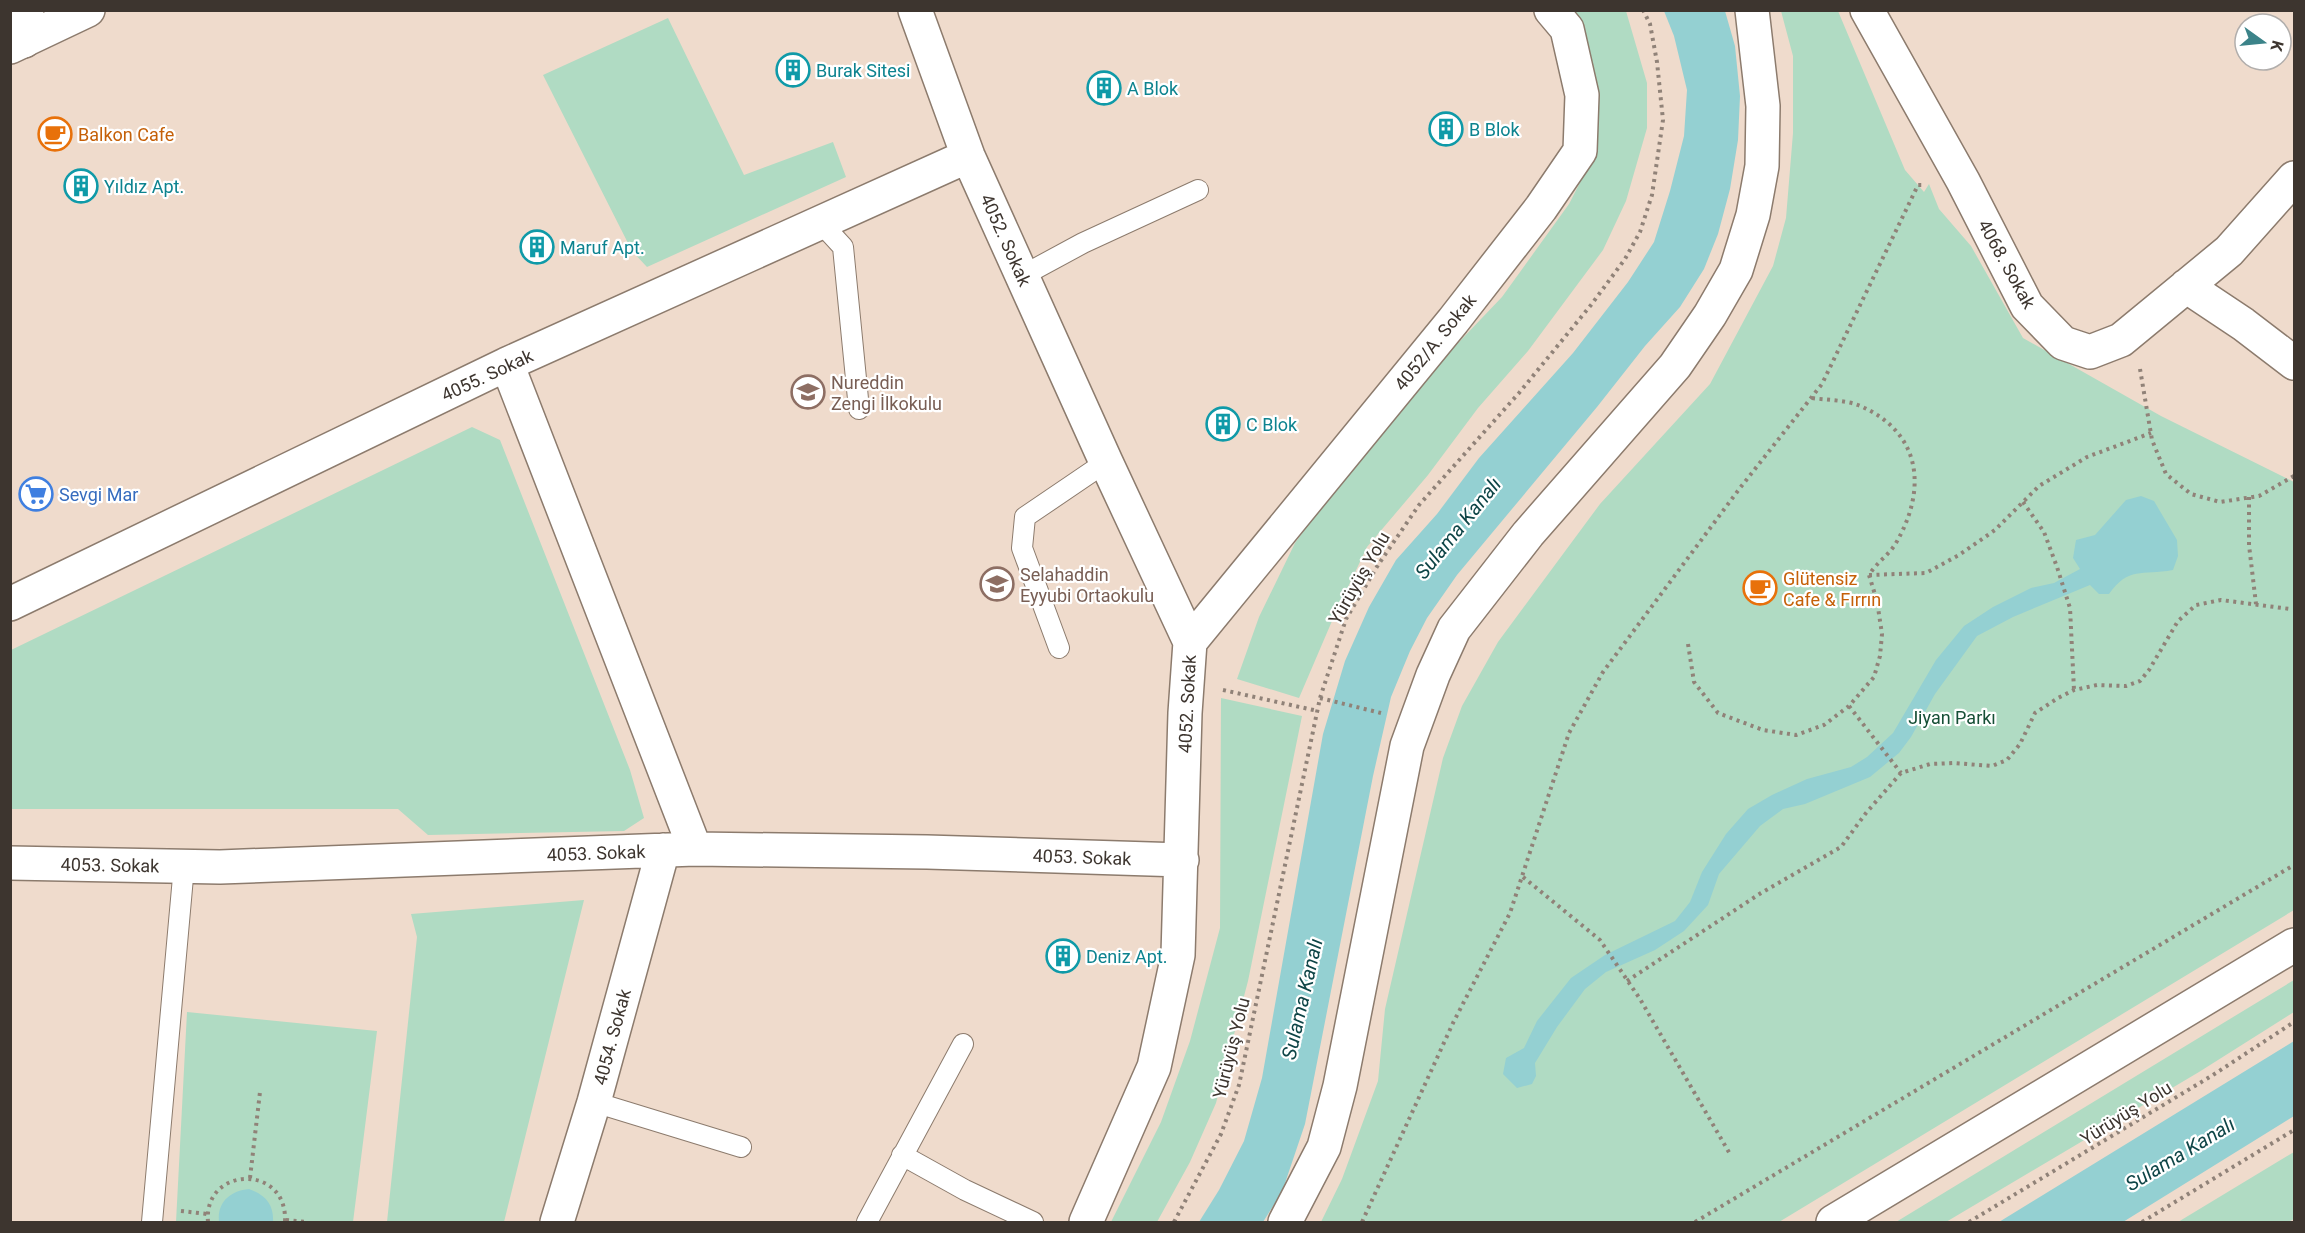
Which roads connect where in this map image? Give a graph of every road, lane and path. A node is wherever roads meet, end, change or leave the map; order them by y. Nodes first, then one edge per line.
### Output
1 (88, 10) edge
2 (915, 10) edge
3 (1551, 10) edge
4 (1643, 10) edge
5 (1752, 10) edge
6 (1867, 10) edge
7 (20, 33) edge
8 (968, 156) junction
9 (2295, 178) edge
10 (1963, 181) junction
11 (1198, 190) dead end
12 (820, 222) junction
13 (1022, 276) junction
14 (2186, 286) junction
15 (2133, 329) junction
16 (2295, 363) edge
17 (507, 364) junction
18 (1811, 398) junction
19 (859, 409) dead end
20 (2151, 433) junction
21 (1106, 462) junction
22 (2295, 476) edge
23 (2249, 497) junction
24 (2023, 502) junction
25 (1869, 575) junction
26 (10, 603) edge
27 (2256, 604) junction
28 (2290, 609) dead end
29 (1190, 642) junction
30 (1688, 644) dead end
31 (1059, 648) dead end
32 (1187, 682) junction
33 (2074, 690) junction
34 (1320, 698) junction
35 (1849, 705) junction
36 (1318, 711) junction
37 (1389, 715) dead end
38 (1901, 772) junction
39 (695, 849) junction
40 (663, 850) junction
41 (1182, 860) junction
42 (10, 863) edge
43 (2295, 865) edge
44 (184, 866) junction
45 (1522, 877) junction
46 (2295, 945) edge
47 (1627, 981) junction
48 (2295, 1022) edge
49 (963, 1044) dead end
50 (260, 1092) dead end
51 (594, 1102) junction
52 (2295, 1130) edge
53 (741, 1147) dead end
54 (1730, 1154) dead end
55 (902, 1155) junction
56 (250, 1178) junction
57 (285, 1221) edge
58 (152, 1222) edge
59 (208, 1222) edge
60 (306, 1222) edge
61 (557, 1222) edge
62 (867, 1222) edge
63 (1033, 1222) edge
64 (1086, 1222) edge
65 (1174, 1222) edge
66 (1285, 1222) edge
67 (1362, 1222) edge
68 (1695, 1222) edge
69 (1833, 1222) edge
70 (1969, 1222) edge
71 (2142, 1222) edge

1 - 7 street
2 - 8 street, 4052. Sokak
3 - 29 street, 4052/A. Sokak
4 - 34 path, Yürüyüş Yolu
5 - 66 street
6 - 10 street, 4068. Sokak
8 - 12 street, 4055. Sokak
8 - 13 street, 4052. Sokak
9 - 14 street, 4068. Sokak
10 - 15 street, 4068. Sokak
10 - 18 path
11 - 13 lane
12 - 17 street, 4055. Sokak
12 - 19 lane
13 - 21 street, 4052. Sokak
14 - 15 street, 4068. Sokak
14 - 16 street
15 - 20 path
17 - 26 street, 4055. Sokak
17 - 39 street
18 - 25 path
18 - 45 path
20 - 23 path
20 - 24 path
21 - 29 street, 4052. Sokak
21 - 31 lane
22 - 23 path
23 - 27 path
24 - 25 path
24 - 33 path
25 - 35 path
27 - 28 path
27 - 33 path
29 - 32 street, 4052. Sokak
30 - 35 path
32 - 36 path
32 - 41 street, 4052. Sokak
33 - 38 path
34 - 36 path, Yürüyüş Yolu
34 - 37 path
35 - 38 path
36 - 65 path, Yürüyüş Yolu
38 - 47 path
39 - 40 street, 4053. Sokak
39 - 41 street, 4053. Sokak
40 - 44 street, 4053. Sokak
40 - 51 street, 4054. Sokak
41 - 64 street, 4052. Sokak
42 - 44 street, 4053. Sokak
43 - 68 path
44 - 58 lane
45 - 47 path
45 - 67 path
46 - 69 street
47 - 54 path
48 - 70 path, Yürüyüş Yolu
49 - 55 lane
50 - 56 path
51 - 53 lane
51 - 61 street, 4054. Sokak
52 - 71 path
55 - 62 lane
55 - 63 lane
56 - 57 path
56 - 59 path
57 - 60 path

